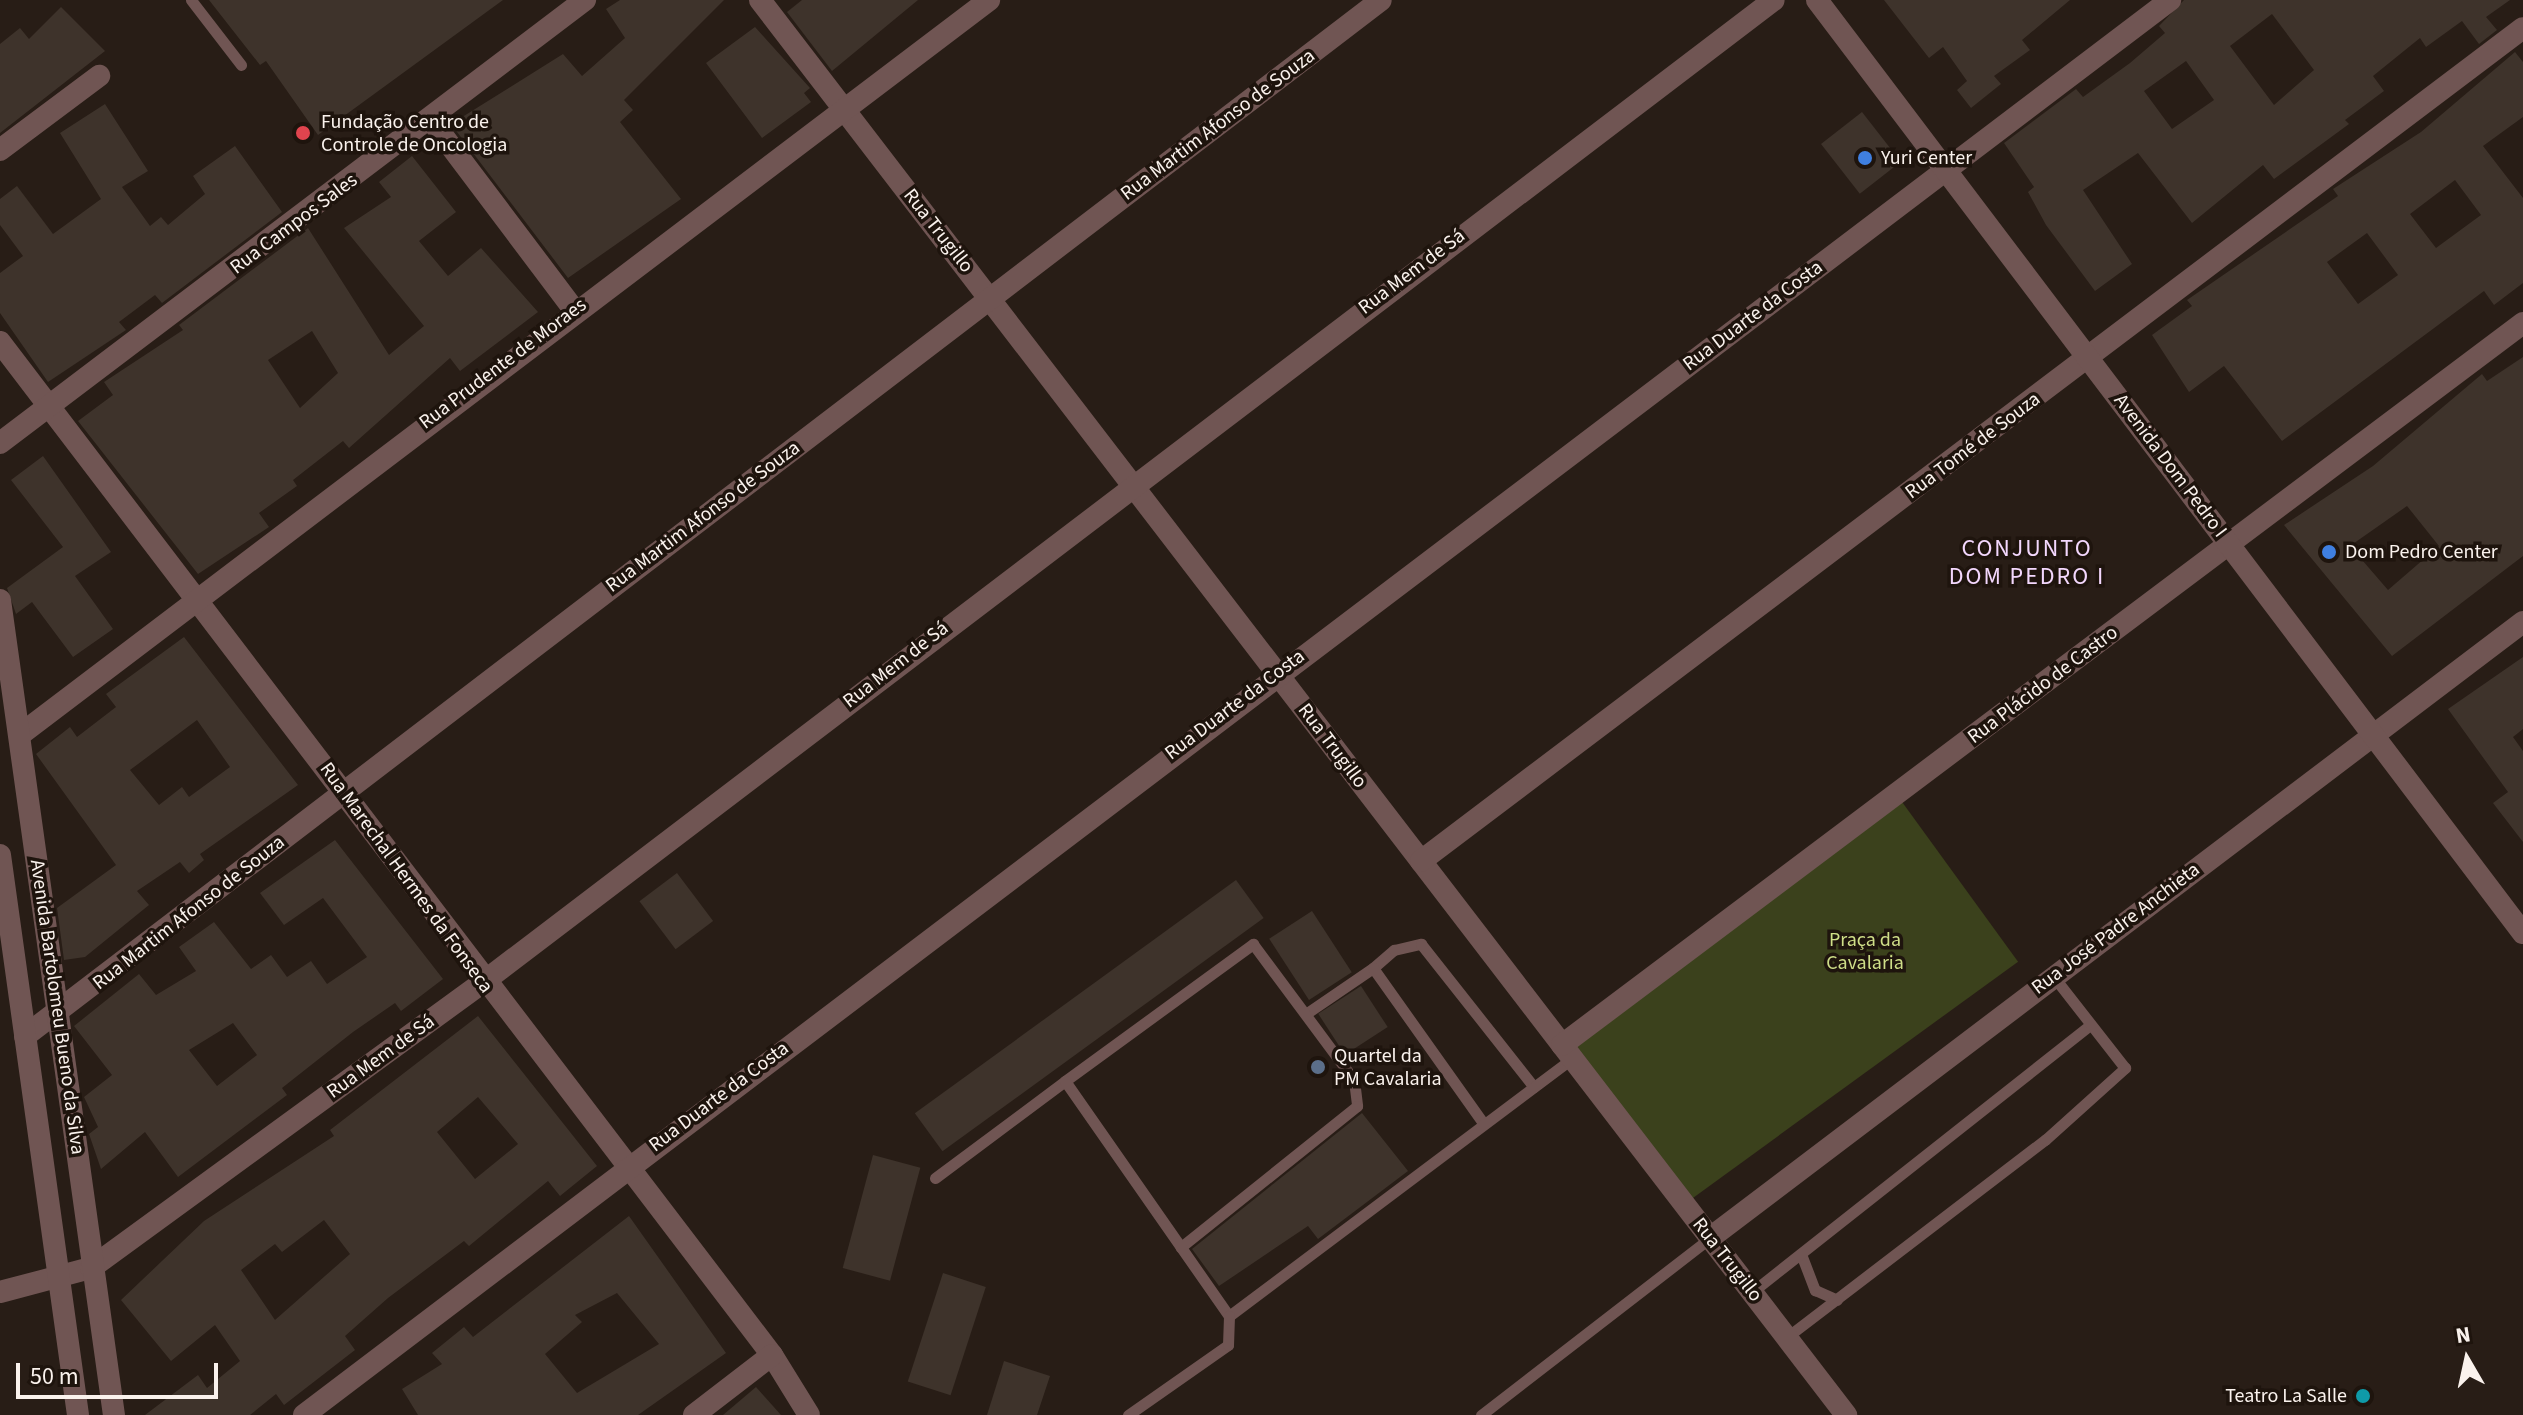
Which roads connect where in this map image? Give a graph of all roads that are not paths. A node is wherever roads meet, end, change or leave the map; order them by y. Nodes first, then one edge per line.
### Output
1 (191, 0) edge
2 (585, 0) edge
3 (760, 0) edge
4 (989, 0) edge
5 (1381, 0) edge
6 (1774, 0) edge
7 (1817, 0) edge
8 (2170, 0) edge
9 (2523, 28) edge
10 (241, 65) dead end
11 (99, 76) dead end
12 (845, 111) junction
13 (431, 120) junction
14 (0, 150) edge
15 (1946, 171) junction
16 (990, 299) junction
17 (574, 310) junction
18 (2523, 323) edge
19 (0, 342) edge
20 (2089, 360) junction
21 (50, 411) junction
22 (0, 443) edge
23 (1131, 484) junction
24 (2230, 545) junction
25 (197, 595) junction
26 (0, 600) edge
27 (2523, 622) edge
28 (1277, 673) junction
29 (21, 734) junction
30 (2373, 734) junction
31 (342, 792) junction
32 (0, 855) edge
33 (1421, 861) junction
34 (2521, 925) edge
35 (1373, 968) junction
36 (2054, 977) junction
37 (482, 983) junction
38 (1307, 1013) junction
39 (59, 1015) junction
40 (2088, 1027) junction
41 (25, 1036) junction
42 (1567, 1052) junction
43 (1065, 1081) junction
44 (1534, 1087) junction
45 (1484, 1124) junction
46 (627, 1167) junction
47 (935, 1178) dead end
48 (1710, 1238) junction
49 (1181, 1247) junction
50 (1801, 1254) junction
51 (91, 1268) junction
52 (59, 1282) junction
53 (0, 1292) edge
54 (1752, 1292) junction
55 (1837, 1300) junction
56 (1229, 1316) junction
57 (1787, 1337) junction
58 (772, 1355) junction
59 (78, 1415) edge
60 (114, 1415) edge
61 (304, 1415) edge
62 (694, 1415) edge
63 (809, 1415) edge
64 (1128, 1415) edge
65 (1481, 1415) edge
66 (1846, 1415) edge

1 - 10 lane
2 - 13 street, Rua Campos Sales
3 - 12 street, Rua Trugillo
4 - 12 street, Rua Prudente de Moraes
5 - 16 street, Rua Martim Afonso de Souza
6 - 23 street, Rua Mem de Sá
7 - 15 street, Avenida Dom Pedro I
8 - 15 street, Rua Duarte da Costa
9 - 20 street, Rua Tomé de Souza
11 - 14 street
12 - 16 street, Rua Trugillo
12 - 17 street, Rua Prudente de Moraes
13 - 17 street
13 - 21 street, Rua Campos Sales
15 - 20 street, Avenida Dom Pedro I
15 - 28 street, Rua Duarte da Costa
16 - 23 street, Rua Trugillo
16 - 31 street, Rua Martim Afonso de Souza
17 - 25 street, Rua Prudente de Moraes
18 - 24 street, Rua Plácido de Castro
19 - 21 street, Rua Marechal Hermes da Fonseca
20 - 24 street, Avenida Dom Pedro I
20 - 33 street, Rua Tomé de Souza
21 - 22 street, Rua Campos Sales
21 - 25 street, Rua Marechal Hermes da Fonseca
23 - 28 street, Rua Trugillo
23 - 37 street, Rua Mem de Sá
24 - 30 street, Avenida Dom Pedro I
24 - 42 street, Rua Plácido de Castro
25 - 29 street, Rua Prudente de Moraes
25 - 31 street, Rua Marechal Hermes da Fonseca
26 - 29 street, Avenida Bartolomeu Bueno da Silva
27 - 30 street, Rua José Padre Anchieta
28 - 33 street, Rua Trugillo
28 - 46 street, Rua Duarte da Costa
29 - 39 street, Avenida Bartolomeu Bueno da Silva
30 - 34 street, Avenida Dom Pedro I
30 - 36 street, Rua José Padre Anchieta
31 - 37 street, Rua Marechal Hermes da Fonseca
31 - 39 street, Rua Martim Afonso de Souza
32 - 41 street, Avenida Bartolomeu Bueno da Silva
33 - 42 street, Rua Trugillo
35 - 38 lane
35 - 44 lane
35 - 45 lane
36 - 40 lane
36 - 48 street, Rua José Padre Anchieta
37 - 46 street, Rua Marechal Hermes da Fonseca
37 - 51 street, Rua Mem de Sá
38 - 43 lane
38 - 49 lane
39 - 41 street, Rua Martim Afonso de Souza
39 - 51 street, Avenida Bartolomeu Bueno da Silva
40 - 50 lane
40 - 55 lane
41 - 52 street, Avenida Bartolomeu Bueno da Silva
42 - 44 lane
42 - 48 street, Rua Trugillo
43 - 47 lane
43 - 49 lane
44 - 45 lane
45 - 56 lane
46 - 58 street, Rua Marechal Hermes da Fonseca
46 - 61 street, Rua Duarte da Costa
48 - 54 street, Rua Trugillo
48 - 65 lane
49 - 56 lane
50 - 54 lane
50 - 55 lane
51 - 52 street, Rua Mem de Sá
51 - 60 street, Avenida Bartolomeu Bueno da Silva
52 - 53 street, Rua Mem de Sá
52 - 59 street, Avenida Bartolomeu Bueno da Silva
54 - 57 street, Rua Trugillo
55 - 57 lane
56 - 64 lane
57 - 66 street, Rua Trugillo
58 - 62 street
58 - 63 street, Rua Marechal Hermes da Fonseca

